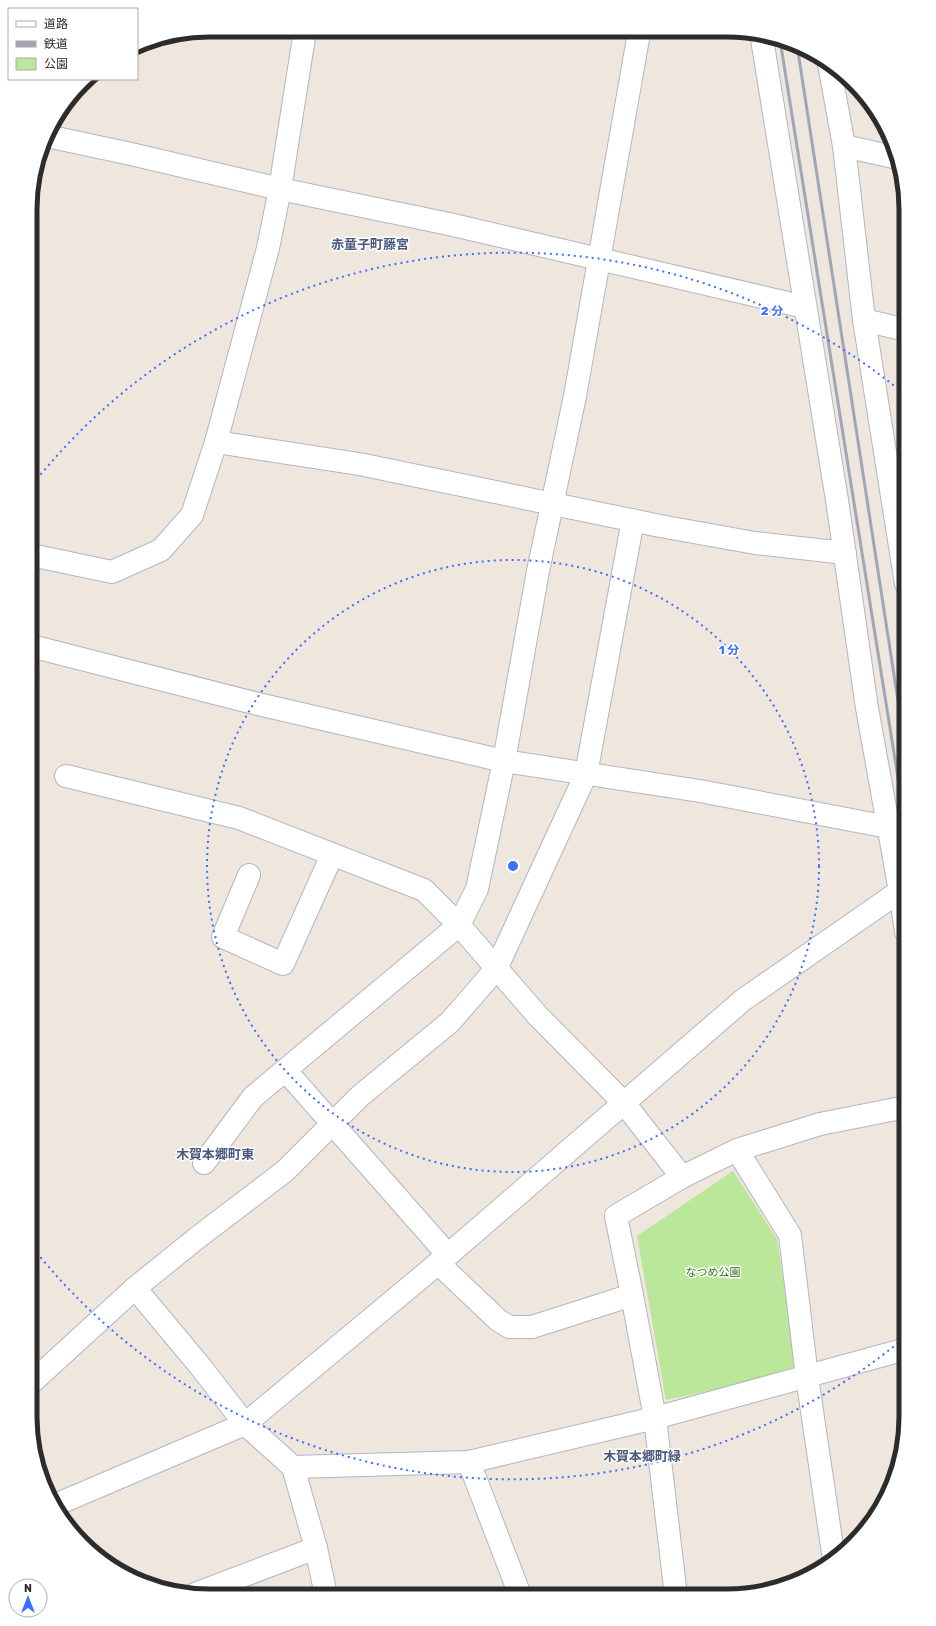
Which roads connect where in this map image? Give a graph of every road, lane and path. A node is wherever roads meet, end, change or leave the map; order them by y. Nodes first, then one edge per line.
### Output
1 (304, 37) edge
2 (638, 37) edge
3 (761, 40) edge
4 (830, 72) edge
5 (53, 137) edge
6 (844, 146) junction
7 (891, 156) edge
8 (280, 189) junction
9 (600, 259) junction
10 (805, 307) junction
11 (864, 320) junction
12 (899, 328) edge
13 (216, 442) junction
14 (552, 503) junction
15 (633, 520) junction
16 (899, 538) edge
17 (845, 553) junction
18 (37, 556) edge
19 (37, 647) edge
20 (504, 761) junction
21 (586, 774) junction
22 (66, 776) dead end
23 (888, 827) junction
24 (332, 854) junction
25 (249, 875) dead end
26 (899, 887) edge
27 (899, 893) edge
28 (459, 926) junction
29 (496, 969) junction
30 (286, 1071) junction
31 (624, 1103) junction
32 (899, 1108) edge
33 (332, 1124) junction
34 (737, 1150) junction
35 (204, 1163) dead end
36 (682, 1176) junction
37 (443, 1259) junction
38 (136, 1288) junction
39 (632, 1295) junction
40 (899, 1351) edge
41 (807, 1377) junction
42 (37, 1378) edge
43 (654, 1418) junction
44 (246, 1424) junction
45 (469, 1462) junction
46 (293, 1467) junction
47 (60, 1503) edge
48 (316, 1548) junction
49 (833, 1552) edge
50 (208, 1589) edge
51 (325, 1589) edge
52 (518, 1589) edge
53 (675, 1589) edge

1 - 8 street
2 - 9 street
3 - 10 street
4 - 6 street
5 - 8 street
6 - 7 street
6 - 11 street
8 - 9 street
8 - 13 street
9 - 10 street
9 - 14 street
10 - 17 street
11 - 12 street
11 - 16 street
13 - 14 street
13 - 18 street
14 - 15 street
14 - 20 street
15 - 17 street
15 - 21 street
17 - 23 street
19 - 20 street
20 - 21 street
20 - 28 street
21 - 23 street
21 - 29 street
22 - 24 street
23 - 26 street
24 - 25 street
24 - 28 street
27 - 31 street
28 - 29 street
28 - 30 street
29 - 31 street
29 - 33 street
30 - 33 street
30 - 35 street
31 - 36 street
31 - 37 street
32 - 34 street
33 - 37 street
33 - 38 street
34 - 36 street
34 - 41 street
36 - 39 street
37 - 39 street
37 - 44 street
38 - 42 street
38 - 44 street
39 - 43 street
40 - 41 street
41 - 43 street
41 - 49 street
43 - 45 street
43 - 53 street
44 - 46 street
44 - 47 street
45 - 46 street
45 - 52 street
46 - 48 street
48 - 50 street
48 - 51 street

